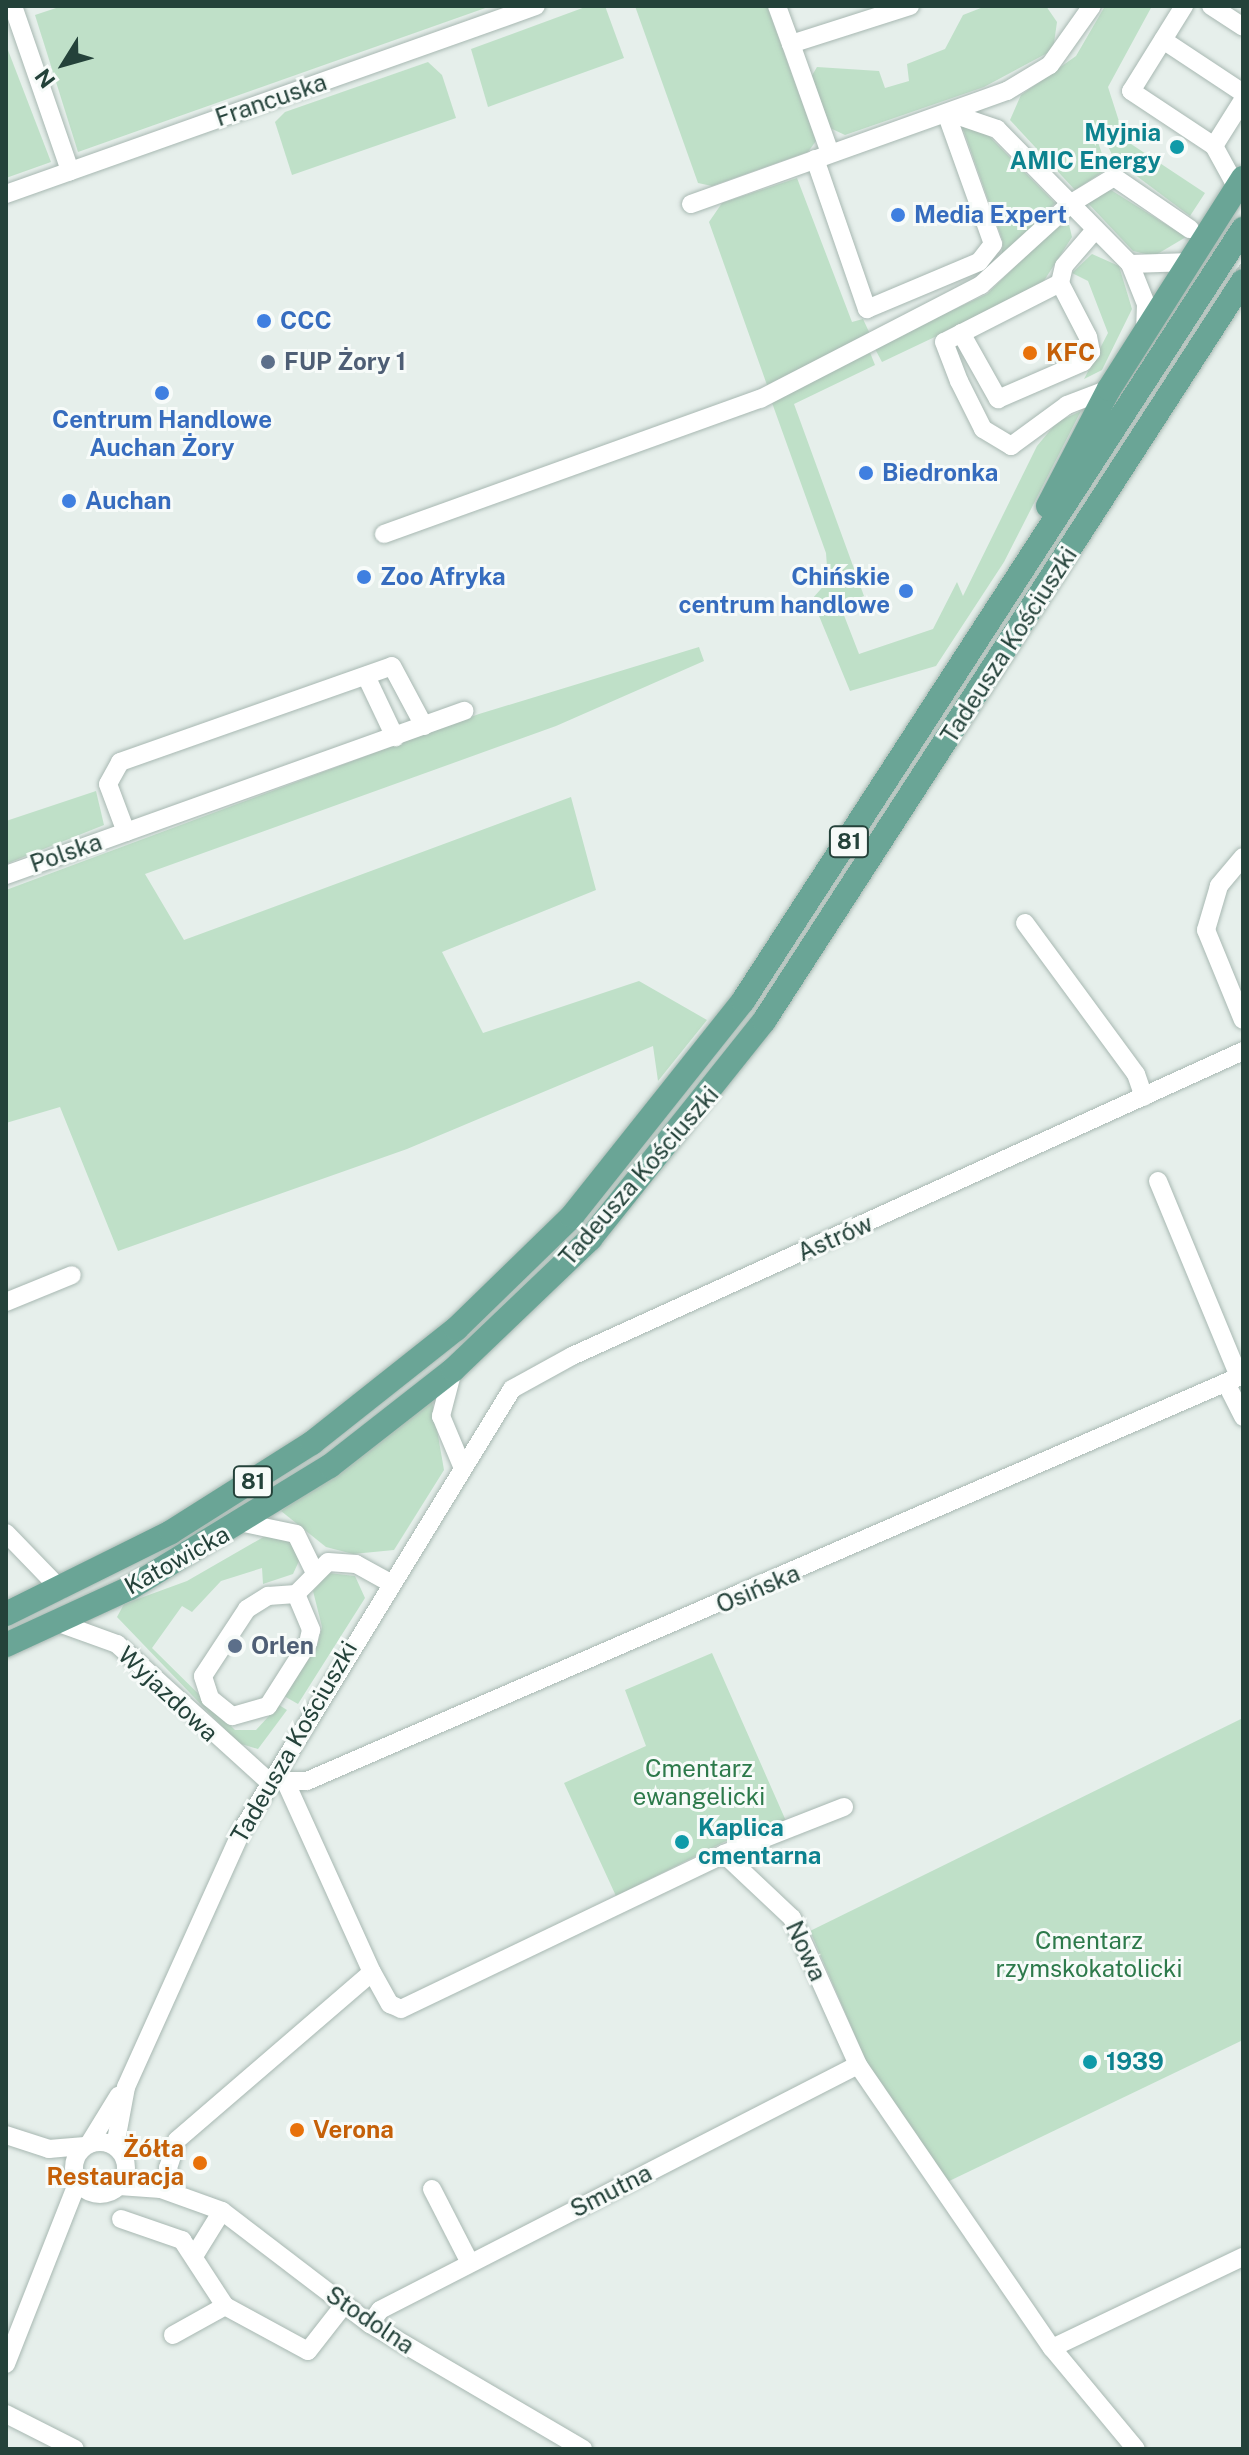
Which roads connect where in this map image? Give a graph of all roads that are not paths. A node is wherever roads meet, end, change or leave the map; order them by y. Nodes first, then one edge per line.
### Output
1 (13, 6) edge
2 (536, 6) edge
3 (777, 6) edge
4 (910, 6) edge
5 (1092, 6) edge
6 (1184, 6) edge
7 (1211, 6) edge
8 (1243, 27) edge
9 (1163, 40) junction
10 (791, 44) junction
11 (1007, 91) junction
12 (1243, 93) edge
13 (1243, 100) edge
14 (946, 113) junction
15 (997, 129) junction
16 (1214, 146) junction
17 (822, 156) junction
18 (70, 171) junction
19 (1240, 183) edge
20 (6, 194) edge
21 (691, 204) dead end
22 (1070, 204) junction
23 (1190, 229) tunnel mouth
24 (1243, 229) edge
25 (1095, 230) junction
26 (1191, 262) junction
27 (1130, 264) junction
28 (1243, 281) edge
29 (1060, 283) junction
30 (961, 333) junction
31 (1145, 334) junction
32 (1109, 389) junction
33 (384, 534) dead end
34 (1021, 574) junction
35 (366, 676) junction
36 (465, 711) dead end
37 (424, 726) junction
38 (395, 737) junction
39 (126, 832) junction
40 (1243, 857) edge
41 (6, 875) edge
42 (1025, 923) dead end
43 (1243, 1020) edge
44 (1243, 1051) edge
45 (1144, 1097) junction
46 (1158, 1181) dead end
47 (72, 1275) dead end
48 (6, 1302) edge
49 (430, 1351) joint
50 (453, 1370) junction
51 (1236, 1378) edge
52 (1243, 1417) edge
53 (462, 1466) junction
54 (244, 1523) junction
55 (6, 1533) edge
56 (313, 1569) junction
57 (389, 1582) junction
58 (61, 1590) junction
59 (296, 1594) junction
60 (6, 1614) edge
61 (59, 1623) junction
62 (6, 1645) edge
63 (268, 1781) junction
64 (287, 1785) junction
65 (844, 1807) dead end
66 (724, 1854) junction
67 (372, 1972) junction
68 (858, 2065) junction
69 (126, 2087) junction
70 (13, 2138) edge
71 (87, 2145) junction
72 (115, 2146) junction
73 (126, 2164) junction
74 (76, 2178) junction
75 (119, 2186) junction
76 (432, 2189) dead end
77 (168, 2191) junction
78 (96, 2194) junction
79 (222, 2211) junction
80 (121, 2219) dead end
81 (65, 2225) junction
82 (196, 2253) junction
83 (1243, 2257) edge
84 (470, 2263) junction
85 (344, 2305) junction
86 (225, 2306) junction
87 (370, 2324) junction
88 (173, 2335) dead end
89 (1052, 2348) junction
90 (6, 2364) edge
91 (6, 2414) edge
92 (75, 2449) edge
93 (583, 2449) edge
94 (1136, 2449) edge

1 - 18 street
2 - 18 street, Francuska
3 - 10 street
4 - 10 street
5 - 11 street
6 - 9 street
7 - 8 street
9 - 12 street
9 - 16 street
10 - 17 street
11 - 14 street
11 - 15 street
13 - 16 street
14 - 15 street
14 - 17 street
14 - 17 street
15 - 22 street
16 - 19 street
17 - 21 street
18 - 20 street, Francuska
19 - 26 main road
22 - 23 street
22 - 25 street
22 - 33 street
24 - 34 main road, Tadeusza Kościuszki / 81
25 - 27 street
25 - 29 street
26 - 27 street
26 - 31 main road
27 - 31 street
28 - 50 main road, Tadeusza Kościuszki / 81
29 - 30 street
29 - 30 street
30 - 32 street
31 - 32 main road
32 - 34 main road
34 - 49 main road, Tadeusza Kościuszki / 81
35 - 37 street
35 - 38 street
35 - 39 street
36 - 37 street, Polska
37 - 38 street, Polska
38 - 39 street, Polska
39 - 41 street, Polska
40 - 43 street
42 - 45 street
44 - 45 street, Astrów
45 - 53 street, Astrów
46 - 51 street
47 - 48 street
49 - 58 main road, Katowicka / 81
50 - 53 street
50 - 54 main road, Katowicka / 81
51 - 52 street
51 - 64 street, Osińska
53 - 57 street, Tadeusza Kościuszki
54 - 56 street
54 - 61 main road, Katowicka / 81
55 - 58 street
56 - 57 street
56 - 59 street
57 - 63 street, Tadeusza Kościuszki
58 - 60 main road, Katowicka / 81
59 - 59 street
61 - 62 main road, Katowicka / 81
61 - 63 street, Wyjazdowa
63 - 64 street, Osińska
63 - 69 street, Tadeusza Kościuszki
64 - 67 street
65 - 66 street
66 - 67 street
66 - 68 street, Nowa
67 - 77 street
68 - 84 street, Smutna
68 - 89 street, Nowa
69 - 71 street, Tadeusza Kościuszki
69 - 72 street, Tadeusza Kościuszki
70 - 71 street
70 - 74 street
71 - 72 street
71 - 74 street
72 - 73 street
73 - 75 street
73 - 77 street, Stodolna
74 - 78 street
74 - 81 street
75 - 77 street, Stodolna
75 - 78 street
76 - 84 street
77 - 79 street, Stodolna
78 - 81 street
79 - 82 street
79 - 85 street, Stodolna
80 - 82 street
81 - 90 street
82 - 86 street
83 - 89 street
84 - 87 street, Smutna
85 - 86 street
85 - 87 street, Stodolna
86 - 88 street
87 - 93 street, Stodolna
89 - 94 street, Nowa
91 - 92 street

